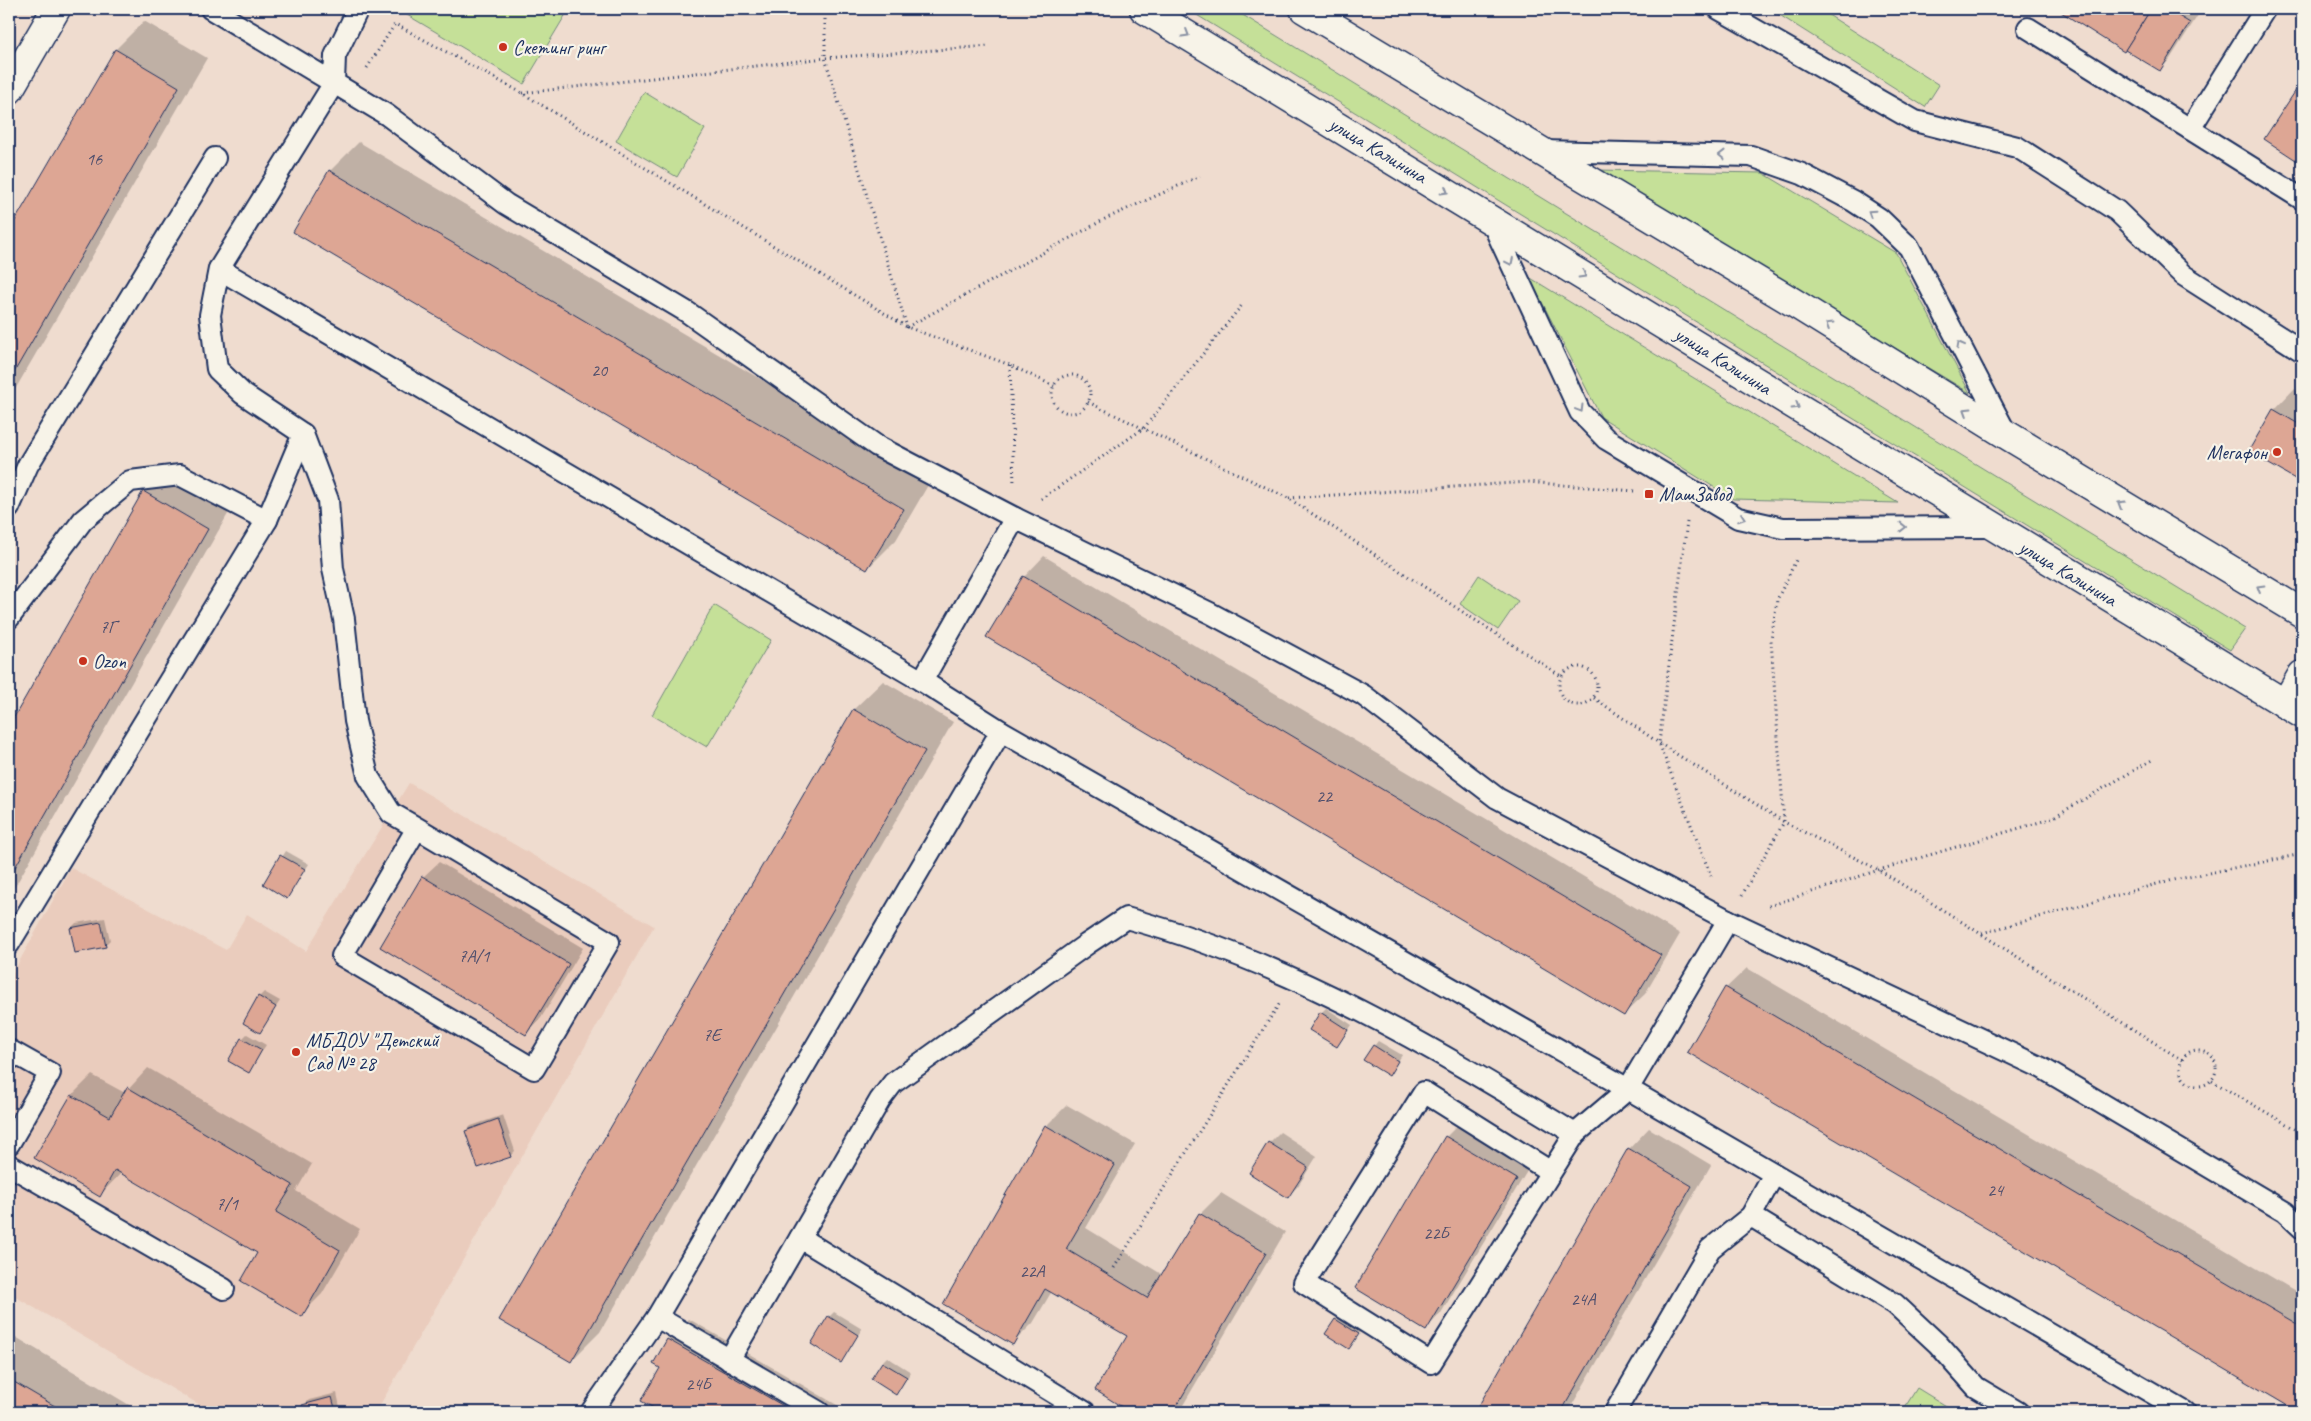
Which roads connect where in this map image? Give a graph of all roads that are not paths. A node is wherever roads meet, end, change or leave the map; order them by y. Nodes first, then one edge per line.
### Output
1 (56, 9) edge
2 (211, 9) edge
3 (358, 9) edge
4 (1144, 9) edge
5 (1304, 9) edge
6 (1719, 9) edge
7 (2265, 9) edge
8 (2028, 28) dead end
9 (334, 83) junction
10 (9, 90) edge
11 (2190, 129) junction
12 (1541, 151) junction
13 (215, 158) dead end
14 (2302, 199) edge
15 (1490, 218) junction
16 (219, 269) junction
17 (2302, 351) edge
18 (303, 434) junction
19 (2007, 435) junction
20 (9, 508) edge
21 (1015, 518) junction
22 (267, 520) junction
23 (1993, 527) junction
24 (2302, 613) edge
25 (9, 618) edge
26 (2302, 676) edge
27 (922, 681) junction
28 (2294, 709) edge
29 (1002, 731) junction
30 (417, 828) junction
31 (1728, 920) junction
32 (9, 944) edge
33 (9, 1050) edge
34 (1628, 1089) junction
35 (1575, 1134) junction
36 (9, 1144) edge
37 (9, 1165) edge
38 (1551, 1172) junction
39 (1774, 1174) junction
40 (1751, 1216) junction
41 (2302, 1228) edge
42 (800, 1238) junction
43 (224, 1289) dead end
44 (657, 1317) junction
45 (729, 1360) junction
46 (591, 1412) edge
47 (819, 1412) edge
48 (1085, 1412) edge
49 (1614, 1412) edge
50 (2018, 1412) edge
51 (2185, 1412) edge

1 - 10 main road
2 - 9 lane
3 - 9 lane
4 -> 15 main road, улица Калинина
5 - 12 main road
6 - 17 lane
7 - 11 lane
8 - 11 lane
9 - 16 lane
9 - 21 lane
11 - 14 lane
19 -> 12 main road
19 -> 12 lane
13 - 20 lane
15 -> 23 main road, улица Калинина
15 -> 23 lane
16 - 18 lane
16 - 27 lane
18 - 22 lane
18 - 30 lane
24 -> 19 main road
21 - 27 lane
21 - 31 lane
22 - 25 lane
22 - 32 lane
23 - 28 main road, улица Калинина
26 - 28 main road
27 - 29 lane
29 - 34 lane
29 - 44 lane
30 - 30 lane
31 - 34 lane
31 - 41 lane
33 - 36 lane
34 - 35 lane
34 - 39 lane
35 - 38 lane
35 - 42 lane
37 - 43 lane
38 - 38 lane
39 - 40 lane
39 - 51 lane
40 - 49 lane
40 - 50 lane
42 - 45 lane
42 - 48 lane
44 - 45 lane
44 - 46 lane
45 - 47 lane

